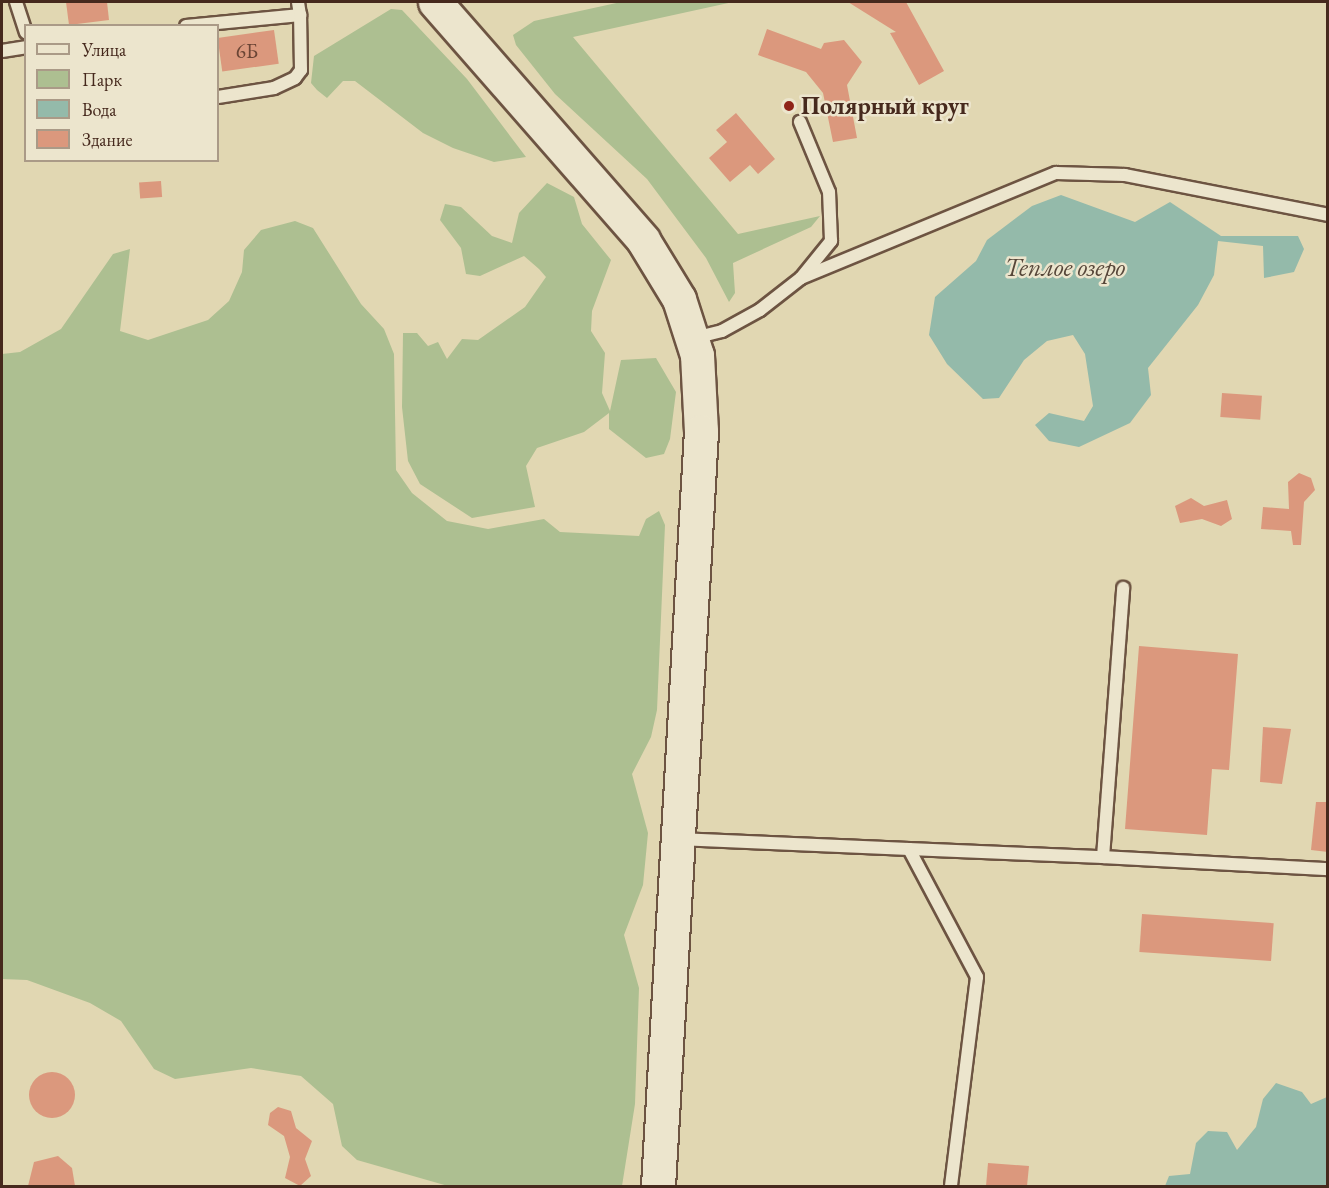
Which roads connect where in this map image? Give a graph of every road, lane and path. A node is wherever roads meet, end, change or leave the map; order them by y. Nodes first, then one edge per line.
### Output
1 (16, 2) edge
2 (298, 2) edge
3 (435, 2) edge
4 (300, 15) junction
5 (207, 24) edge
6 (24, 27) edge
7 (24, 47) edge
8 (2, 51) edge
9 (219, 97) edge
10 (800, 122) dead end
11 (1328, 215) edge
12 (801, 278) junction
13 (693, 338) junction
14 (1123, 588) dead end
15 (677, 839) junction
16 (909, 849) junction
17 (1103, 857) junction
18 (1328, 869) edge
19 (658, 1186) edge
20 (951, 1186) edge

1 - 6 lane
2 - 4 lane
3 - 13 main road
4 - 5 lane
4 - 9 lane
7 - 8 lane
10 - 12 lane
11 - 12 lane
12 - 13 lane
13 - 15 main road
14 - 17 lane
15 - 16 lane
15 - 19 main road
16 - 17 lane
16 - 20 lane
17 - 18 lane

